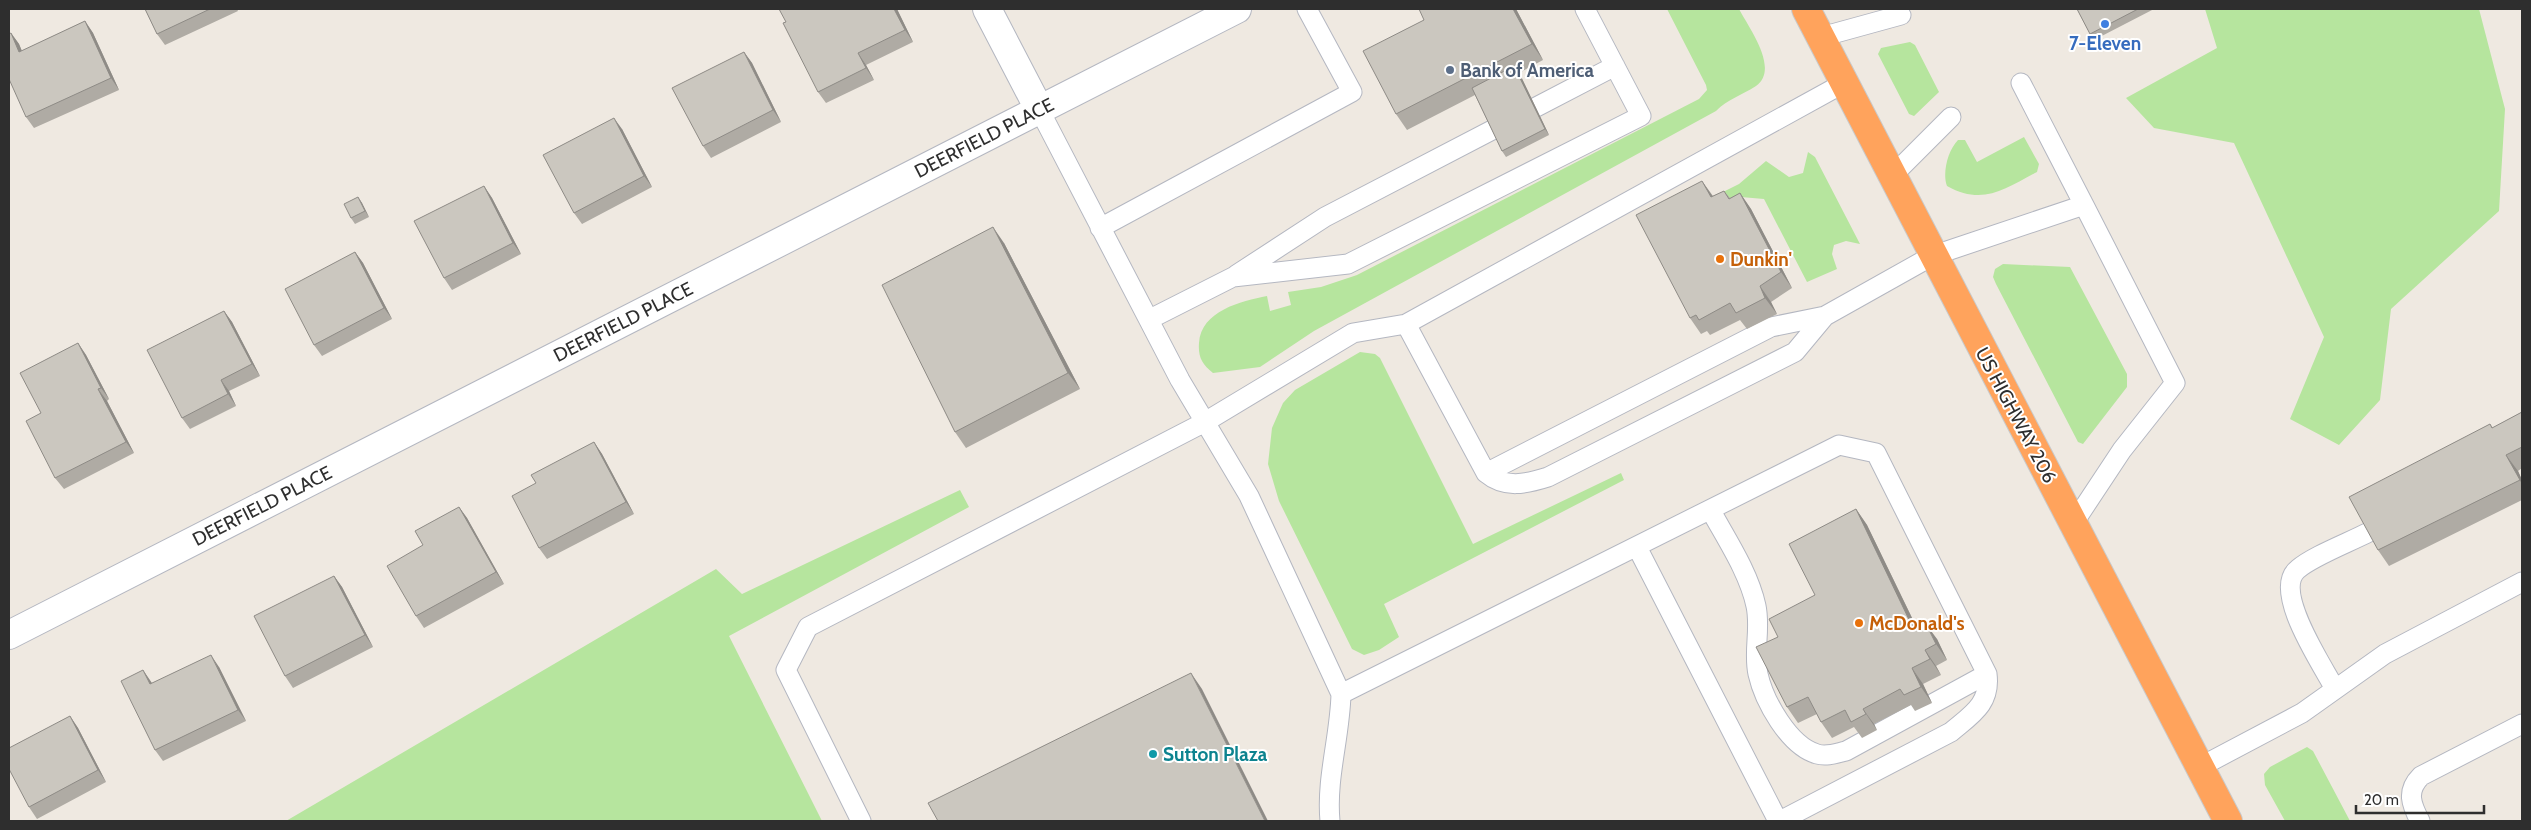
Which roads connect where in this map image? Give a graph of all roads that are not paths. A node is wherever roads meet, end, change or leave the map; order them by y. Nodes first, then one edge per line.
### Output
1 (986, 9) edge
2 (1237, 9) edge
3 (1307, 9) edge
4 (1585, 9) edge
5 (1806, 9) edge
6 (1901, 15) dead end
7 (1820, 37) junction
8 (1615, 66) junction
9 (1844, 83) junction
10 (2022, 83) dead end
11 (1039, 109) junction
12 (1951, 117) dead end
13 (1892, 176) junction
14 (2084, 205) junction
15 (1100, 228) junction
16 (1932, 256) junction
17 (1233, 277) junction
18 (1825, 316) junction
19 (1150, 320) junction
20 (1406, 324) junction
21 (1206, 422) junction
22 (1486, 473) junction
23 (1711, 511) junction
24 (2073, 524) junction
25 (2369, 532) edge
26 (1637, 547) junction
27 (2522, 582) edge
28 (9, 634) edge
29 (1987, 674) junction
30 (2335, 689) junction
31 (1341, 694) junction
32 (2522, 724) edge
33 (2200, 767) junction
34 (861, 821) edge
35 (1330, 821) edge
36 (1779, 821) edge
37 (2228, 821) edge
38 (2420, 821) edge

1 - 11 street
2 - 11 street, DEERFIELD PLACE
3 - 15 lane
4 - 8 lane
5 - 7 highway, US HIGHWAY 206
6 - 7 lane
7 - 9 highway, US HIGHWAY 206
8 - 17 lane
8 - 17 lane
9 - 13 highway, US HIGHWAY 206
9 - 20 lane
10 - 14 lane
11 - 15 lane
11 - 28 street, DEERFIELD PLACE
12 - 13 lane
13 - 16 highway, US HIGHWAY 206
14 - 16 lane
14 - 24 lane
15 - 19 lane
16 - 18 lane
16 - 24 highway, US HIGHWAY 206
17 - 19 lane
18 - 22 lane
18 - 22 lane
19 - 21 lane
20 - 21 lane
20 - 22 lane
21 - 31 lane
21 - 34 lane
23 - 26 lane
23 - 29 lane
23 - 29 lane
24 - 33 highway, US HIGHWAY 206
25 - 30 lane
26 - 31 lane
26 - 36 lane
27 - 30 lane
29 - 36 lane
30 - 33 lane
31 - 35 lane
32 - 38 lane
33 - 37 highway, US HIGHWAY 206

